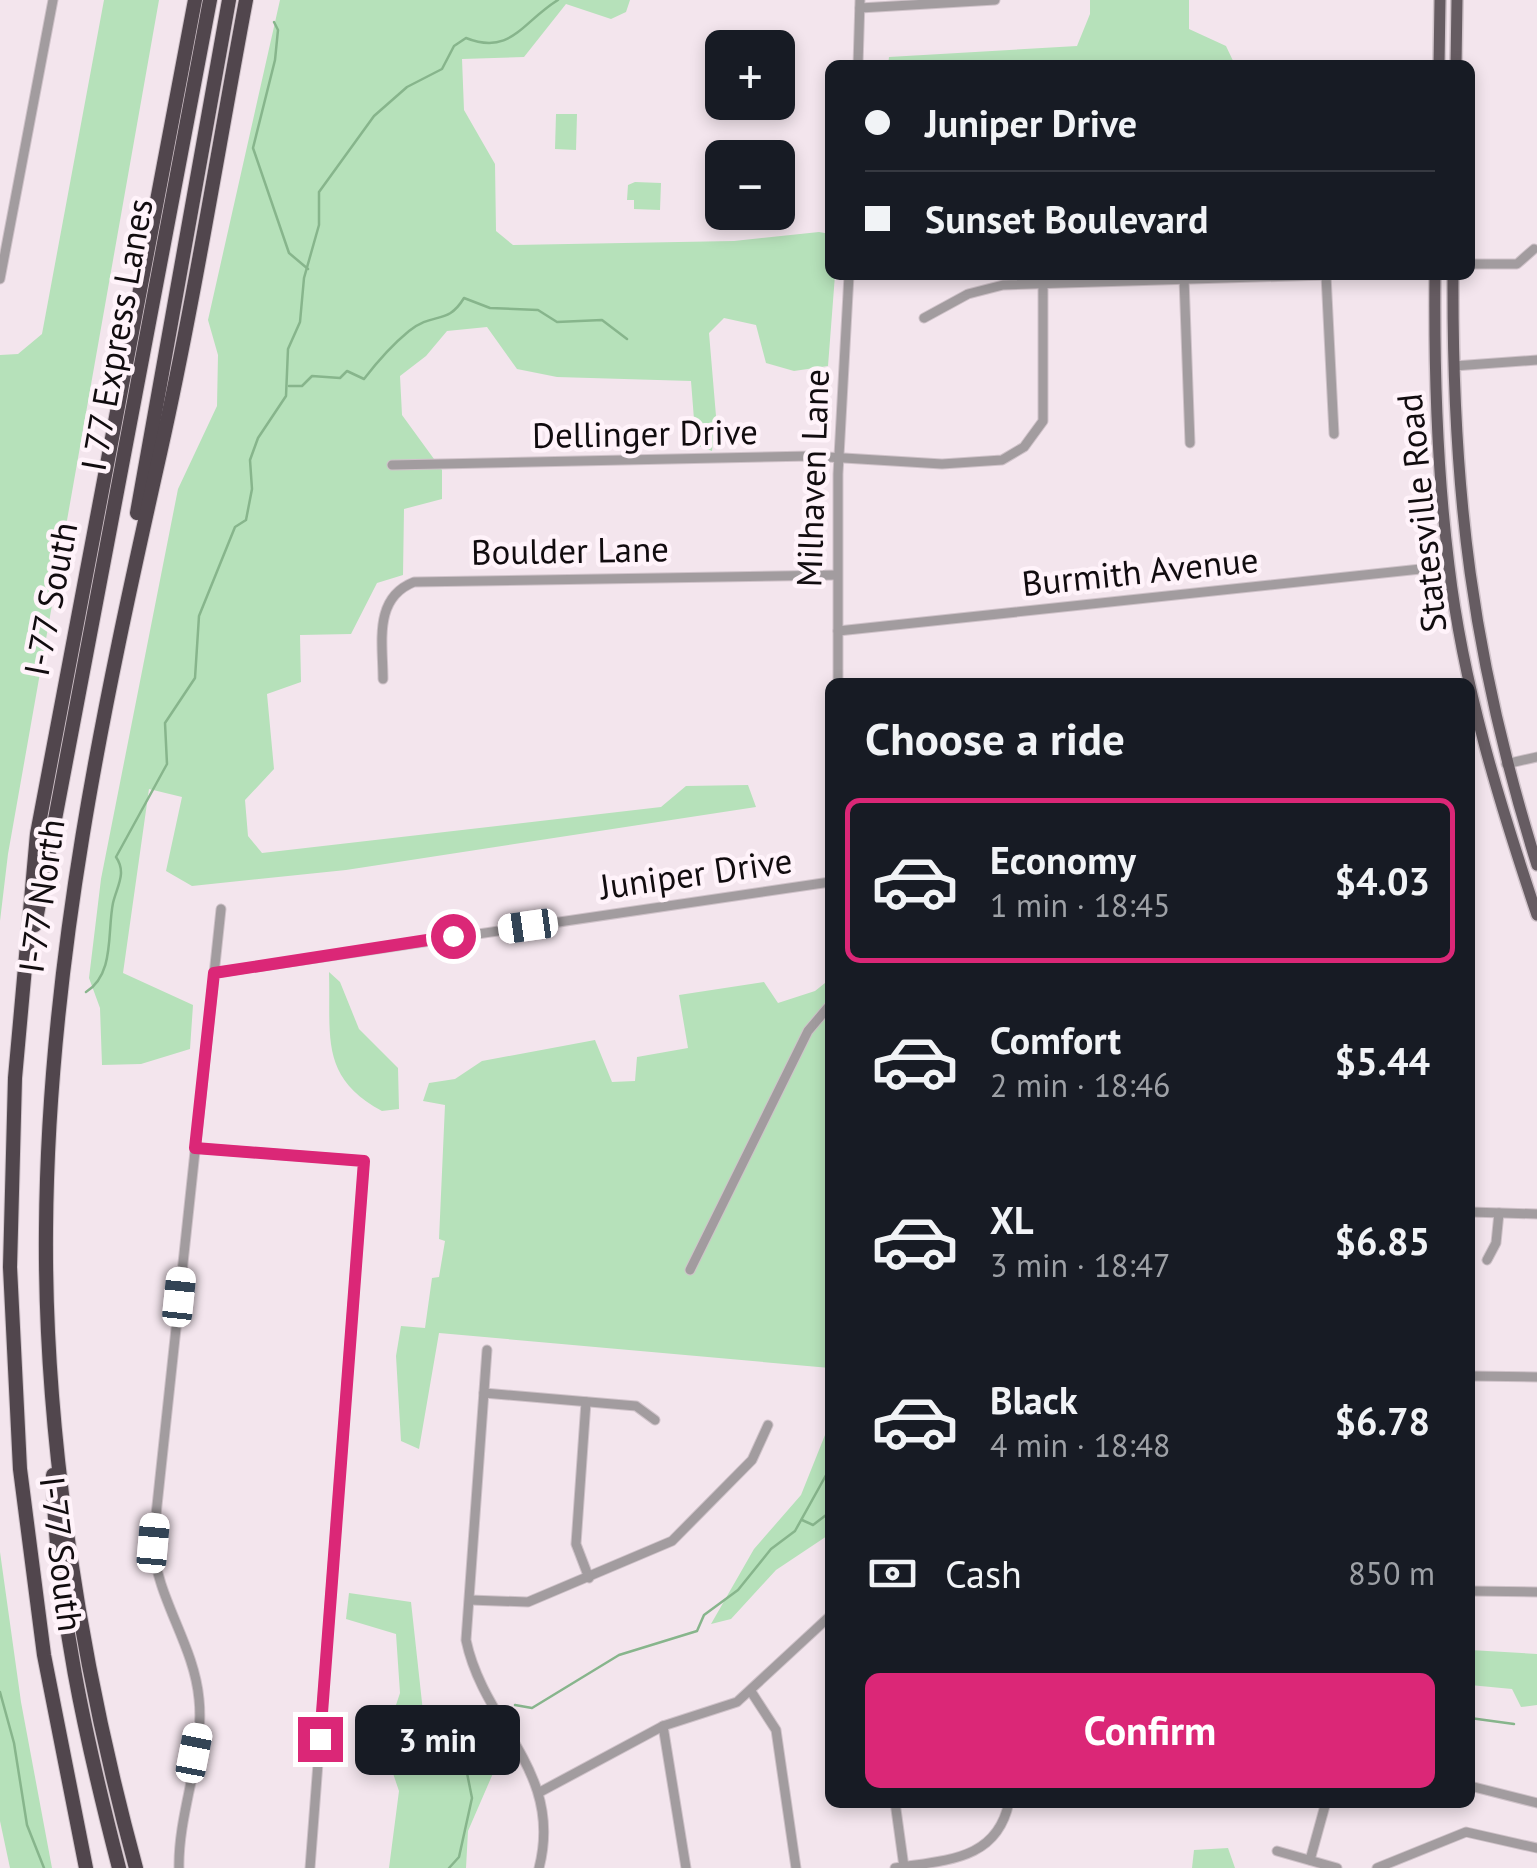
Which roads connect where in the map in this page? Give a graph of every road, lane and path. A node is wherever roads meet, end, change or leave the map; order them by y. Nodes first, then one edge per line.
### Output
1 (52, 0) edge
2 (195, 0) edge
3 (210, 0) edge
4 (228, 0) edge
5 (246, 0) edge
6 (996, 0) edge
7 (1440, 0) edge
8 (1457, 0) edge
9 (860, 4) edge
10 (858, 60) edge
11 (1440, 60) edge
12 (1456, 60) edge
13 (0, 212) edge
14 (12, 214) junction
15 (1534, 248) dead end
16 (1475, 264) edge
17 (0, 279) edge
18 (849, 280) edge
19 (1080, 280) edge
20 (1184, 280) edge
21 (1325, 280) edge
22 (1436, 280) edge
23 (1453, 280) edge
24 (1043, 282) junction
25 (924, 318) dead end
26 (1537, 360) edge
27 (1454, 366) junction
28 (1334, 434) dead end
29 (1190, 442) dead end
30 (839, 457) junction
31 (392, 465) dead end
32 (1448, 566) junction
33 (837, 575) junction
34 (126, 588) junction
35 (838, 631) junction
36 (838, 678) edge
37 (1468, 678) edge
38 (383, 679) dead end
39 (1491, 704) junction
40 (1475, 708) edge
41 (1475, 715) edge
42 (1537, 757) edge
43 (1506, 764) junction
44 (1537, 865) edge
45 (825, 883) edge
46 (220, 909) dead end
47 (1537, 915) edge
48 (214, 973) junction
49 (25, 974) junction
50 (825, 1011) edge
51 (195, 1148) junction
52 (1475, 1212) edge
53 (1499, 1213) junction
54 (1537, 1214) edge
55 (1487, 1260) dead end
56 (690, 1270) dead end
57 (487, 1350) dead end
58 (1475, 1376) edge
59 (1537, 1377) edge
60 (484, 1392) junction
61 (586, 1402) junction
62 (655, 1420) dead end
63 (52, 1423) junction
64 (768, 1425) dead end
65 (589, 1578) junction
66 (1475, 1590) edge
67 (1537, 1592) edge
68 (470, 1600) junction
69 (825, 1621) edge
70 (752, 1693) junction
71 (664, 1726) junction
72 (1475, 1787) edge
73 (540, 1792) junction
74 (74, 1801) junction
75 (1537, 1802) edge
76 (896, 1808) edge
77 (1007, 1808) edge
78 (1324, 1808) edge
79 (1537, 1848) edge
80 (1277, 1851) dead end
81 (1310, 1860) junction
82 (904, 1867) edge
83 (86, 1868) edge
84 (96, 1868) edge
85 (120, 1868) edge
86 (136, 1868) edge
87 (179, 1868) edge
88 (310, 1868) edge
89 (539, 1868) edge
90 (686, 1868) edge
91 (796, 1868) edge
92 (896, 1868) edge
93 (1336, 1868) edge
94 (1377, 1868) edge

1 - 14 street
2 - 49 highway, I-77 South
3 - 49 highway, I 77 Express Lanes
4 - 34 highway, I 77 Express Lanes
5 - 34 highway, I-77 North
6 - 9 street
7 - 11 main road
8 - 12 main road
9 - 10 street
13 - 14 street
14 - 17 street
15 - 16 street
18 - 30 street, Milhaven Lane
19 - 24 street
20 - 29 street
21 - 28 street
22 - 32 main road, Statesville Road
23 - 27 main road, Statesville Road
24 - 25 street
24 - 30 street, Dellinger Drive
26 - 27 street
27 - 39 main road, Statesville Road
30 - 31 street, Dellinger Drive
30 - 33 street, Milhaven Lane
32 - 35 street, Burmith Avenue
32 - 37 main road, Statesville Road
33 - 35 street, Milhaven Lane
33 - 38 street, Boulder Lane
34 - 63 highway, I-77 North
35 - 36 street, Milhaven Lane
39 - 40 street
39 - 43 main road, Statesville Road
41 - 47 main road, Statesville Road
42 - 43 street
43 - 44 main road, Statesville Road
45 - 48 street, Juniper Drive
46 - 48 street
48 - 51 street
49 - 74 highway, I-77 South
50 - 56 street
51 - 87 street
51 - 88 street
52 - 53 street
53 - 54 street
53 - 55 street
57 - 60 street
58 - 59 street
60 - 61 street
60 - 68 street
61 - 62 street
61 - 65 street
63 - 85 highway
63 - 86 highway, I-77 North
64 - 65 street
65 - 68 street
66 - 67 street
68 - 73 street
69 - 70 street
70 - 71 street
70 - 91 street
71 - 73 street
71 - 90 street
72 - 75 street
73 - 89 street
74 - 83 highway, I-77 South
74 - 84 highway
76 - 82 street
77 - 82 street
78 - 81 street
79 - 94 street
80 - 81 street
81 - 93 street
82 - 92 street

